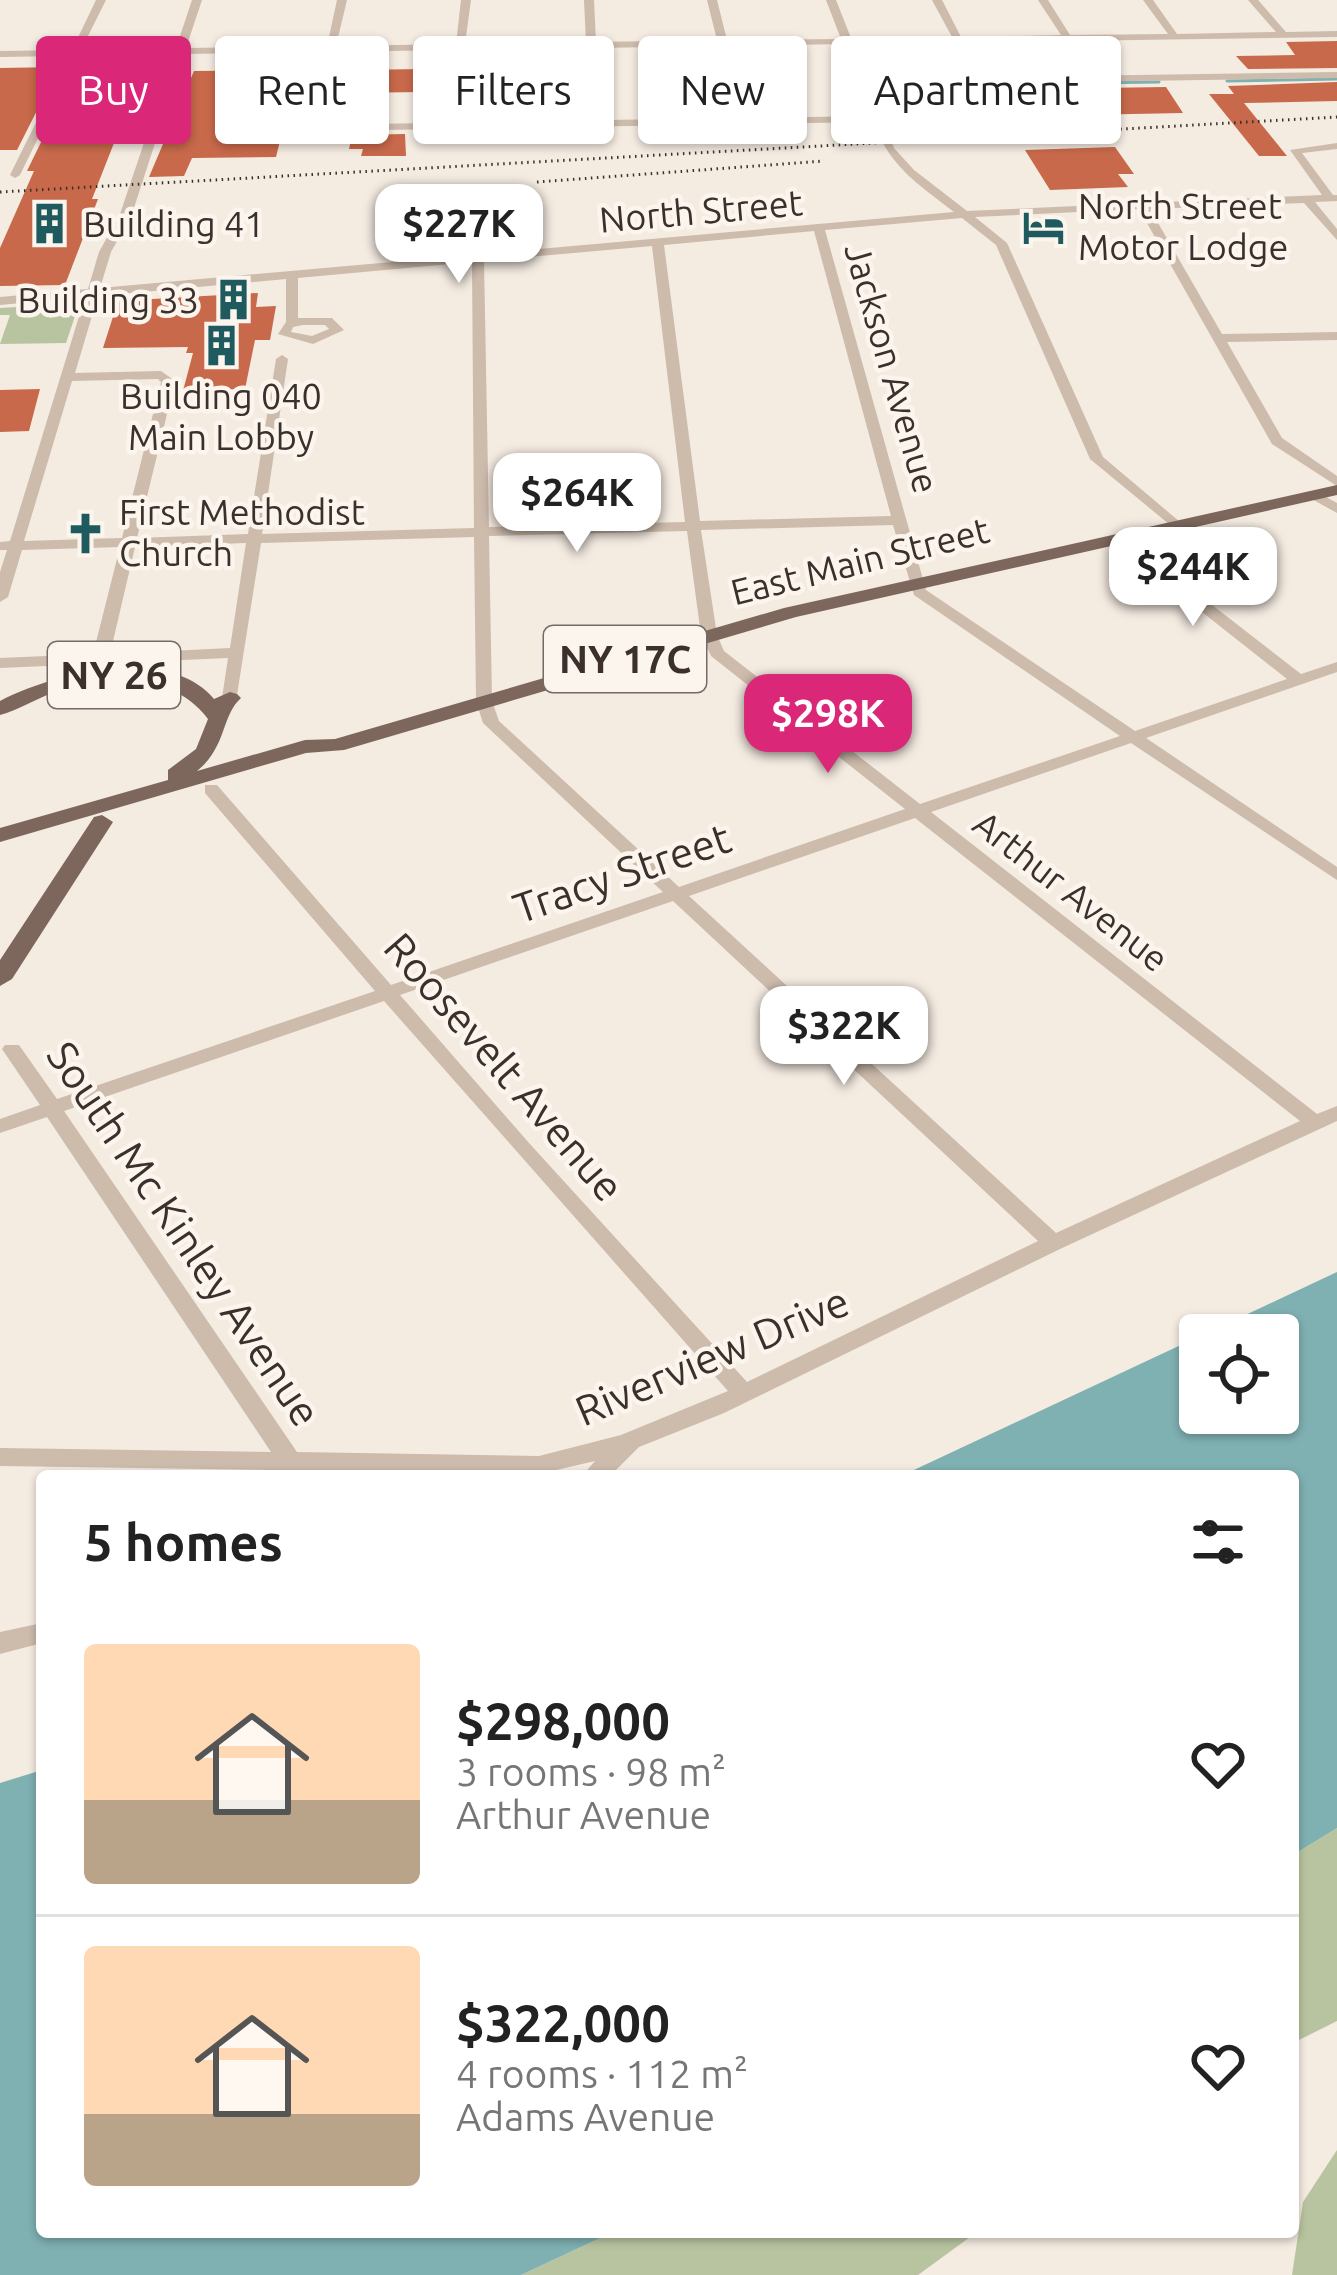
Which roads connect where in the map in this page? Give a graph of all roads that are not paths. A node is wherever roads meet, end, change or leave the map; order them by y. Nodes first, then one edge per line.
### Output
1 (101, 0) edge
2 (197, 0) edge
3 (342, 0) edge
4 (466, 0) edge
5 (589, 0) edge
6 (712, 0) edge
7 (831, 0) edge
8 (937, 0) edge
9 (1042, 0) edge
10 (1148, 0) edge
11 (1252, 0) edge
12 (1337, 34) edge
13 (1284, 35) junction
14 (83, 36) edge
15 (184, 36) edge
16 (334, 36) edge
17 (463, 36) edge
18 (589, 36) edge
19 (720, 36) edge
20 (845, 36) edge
21 (956, 36) edge
22 (1066, 36) edge
23 (1175, 37) junction
24 (1121, 38) edge
25 (0, 53) edge
26 (36, 53) edge
27 (1337, 74) edge
28 (1121, 78) edge
29 (36, 131) edge
30 (147, 144) edge
31 (889, 144) edge
32 (1337, 146) edge
33 (14, 175) dead end
34 (928, 185) junction
35 (1333, 198) edge
36 (1306, 199) junction
37 (1142, 204) junction
38 (968, 214) junction
39 (909, 220) junction
40 (819, 230) junction
41 (1337, 238) edge
42 (658, 244) junction
43 (478, 260) junction
44 (292, 277) junction
45 (94, 293) junction
46 (0, 301) edge
47 (292, 323) dead end
48 (84, 326) junction
49 (1337, 336) edge
50 (1217, 338) junction
51 (282, 359) dead end
52 (68, 377) junction
53 (1337, 486) edge
54 (1315, 495) junction
55 (1337, 509) edge
56 (900, 520) junction
57 (1175, 525) junction
58 (693, 526) junction
59 (481, 533) junction
60 (1118, 538) junction
61 (254, 540) junction
62 (130, 544) junction
63 (8, 546) edge
64 (916, 582) junction
65 (0, 597) edge
66 (709, 635) junction
67 (235, 653) junction
68 (100, 660) junction
69 (0, 663) edge
70 (1337, 667) edge
71 (1300, 680) junction
72 (484, 701) junction
73 (0, 709) edge
74 (224, 709) junction
75 (1133, 736) junction
76 (336, 745) junction
77 (286, 752) junction
78 (211, 789) junction
79 (140, 794) junction
80 (916, 811) junction
81 (102, 822) junction
82 (0, 835) edge
83 (0, 852) edge
84 (1337, 875) edge
85 (675, 892) junction
86 (0, 980) edge
87 (386, 993) junction
88 (12, 1049) dead end
89 (53, 1108) junction
90 (1326, 1118) edge
91 (0, 1126) edge
92 (1052, 1242) junction
93 (743, 1392) junction
94 (632, 1441) junction
95 (0, 1457) edge
96 (292, 1462) junction
97 (601, 1470) edge
98 (36, 1634) edge
99 (0, 1643) edge

1 - 14 street
2 - 15 street
3 - 16 street
4 - 17 street
5 - 18 street
6 - 19 street
7 - 20 street
8 - 21 street
9 - 22 street
10 - 23 street
11 - 13 street
12 - 13 street
13 - 23 street
23 - 24 street
25 - 26 street
27 - 28 street
29 - 33 street
30 - 45 street
31 - 34 street
32 - 35 street
34 - 38 street
34 - 39 street
35 - 36 street, North Street
36 - 37 street, North Street
36 - 41 street
37 - 38 street, North Street
37 - 50 street
38 - 39 street, North Street
38 - 57 street
39 - 40 street, North Street
40 - 42 street, North Street
40 - 56 street, Jackson Avenue
42 - 43 street, North Street
42 - 58 street
43 - 44 street, North Street
43 - 59 street
44 - 45 street, North Street
44 - 47 street
45 - 46 street, North Street
45 - 48 street
46 - 48 street
48 - 52 street
49 - 50 street
50 - 53 street
51 - 61 street
52 - 62 street
52 - 63 street
53 - 54 main road, East Main Street / NY 17C
54 - 55 street
54 - 57 main road, East Main Street / NY 17C
56 - 58 street
56 - 64 street, Jackson Avenue
57 - 60 main road, East Main Street / NY 17C
58 - 59 street
58 - 66 street
59 - 61 street
59 - 72 street
60 - 64 main road, East Main Street / NY 17C
60 - 71 street
61 - 62 street
61 - 67 street
62 - 63 street
62 - 68 street
63 - 65 street
64 - 66 main road, East Main Street / NY 17C
64 - 75 street
66 - 72 main road, East Main Street / NY 17C
66 - 80 street, Arthur Avenue
67 - 68 street
67 - 74 street
68 - 69 street
70 - 71 street, Tracy Street
71 - 75 street, Tracy Street
72 - 76 main road, East Main Street / NY 17C
72 - 85 street
73 - 74 main road, NY 26
74 - 77 main road
74 - 79 main road, NY 26
75 - 80 street, Tracy Street
75 - 84 street
76 - 77 main road, East Main Street / NY 17C
76 - 78 main road, East Main Street / NY 17C
77 - 79 main road, East Main Street / NY 17C
78 - 81 main road, East Main Street / NY 17C
78 - 87 street, Roosevelt Avenue
79 - 82 main road, East Main Street / NY 17C
80 - 85 street, Tracy Street
80 - 90 street, Arthur Avenue
81 - 83 main road, East Main Street / NY 17C
81 - 86 main road
85 - 87 street, Tracy Street
85 - 92 street
87 - 89 street, Tracy Street
87 - 93 street, Roosevelt Avenue
88 - 89 street, South Mc Kinley Avenue
89 - 91 street, Tracy Street
89 - 96 street, South Mc Kinley Avenue
90 - 92 street, Riverview Drive
92 - 93 street, Riverview Drive
93 - 94 street, Riverview Drive
94 - 96 street, Riverview Drive
94 - 97 street
95 - 96 street, Riverview Drive
98 - 99 street

